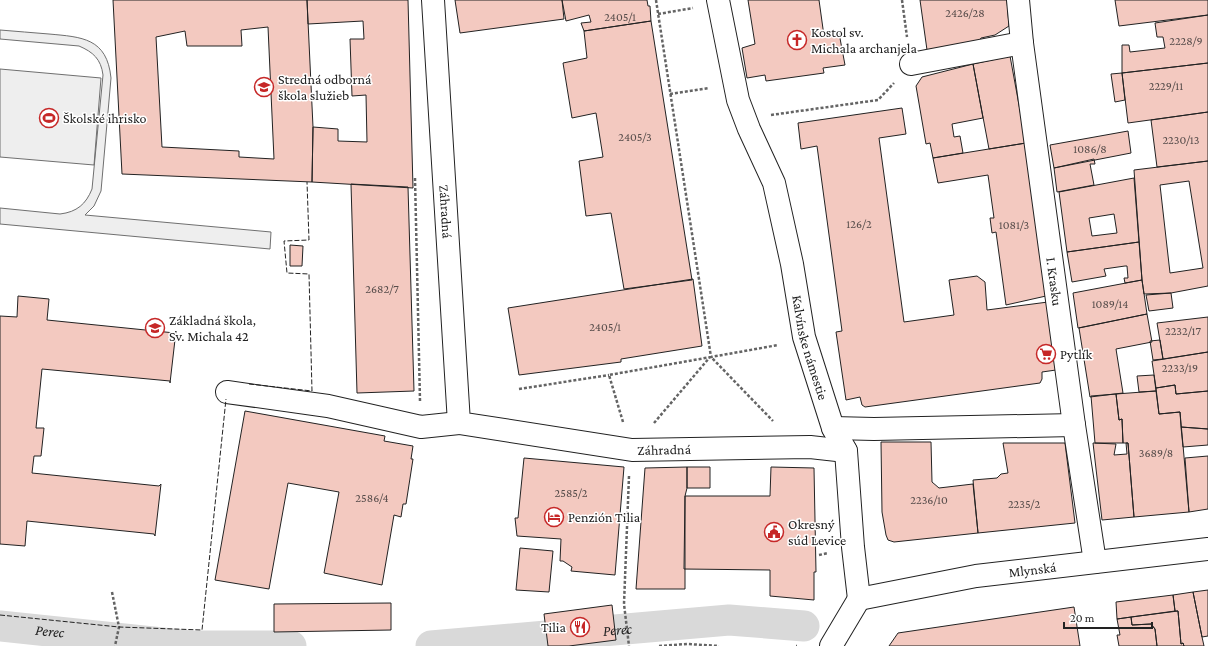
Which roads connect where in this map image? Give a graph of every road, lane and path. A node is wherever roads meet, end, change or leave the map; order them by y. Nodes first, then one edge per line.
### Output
1 (433, 0) edge
2 (656, 0) edge
3 (902, 0) edge
4 (1018, 0) edge
5 (719, 2) edge
6 (658, 14) junction
7 (1022, 43) junction
8 (911, 64) junction
9 (670, 94) junction
10 (739, 101) junction
11 (415, 175) dead end
12 (779, 345) dead end
13 (711, 357) junction
14 (608, 375) junction
15 (519, 389) dead end
16 (227, 392) dead end
17 (459, 423) junction
18 (777, 426) dead end
19 (1074, 426) junction
20 (421, 427) junction
21 (833, 428) junction
22 (632, 450) junction
23 (846, 451) junction
24 (1208, 550) edge
25 (830, 552) dead end
26 (819, 555) dead end
27 (1095, 562) junction
28 (112, 592) dead end
29 (859, 599) junction
30 (115, 646) edge
31 (629, 646) edge
32 (659, 646) edge
33 (719, 646) edge
34 (832, 646) edge

1 - 17 street, Záhradná
2 - 6 path
3 - 8 path
4 - 7 street, I. Krasku
5 - 6 path
5 - 10 street, Kalvínske námestie
6 - 9 path
7 - 8 street
7 - 19 street, I. Krasku
8 - 10 path
9 - 10 path
9 - 13 path
10 - 21 street, Kalvínske námestie
11 - 20 path
12 - 13 path
13 - 14 path
13 - 18 path
13 - 22 path
14 - 15 path
14 - 22 path
16 - 20 street, Záhradná
17 - 20 street, Záhradná
17 - 22 street, Záhradná
19 - 21 street
19 - 27 street, I. Krasku
21 - 23 street, Kalvínske námestie
22 - 23 street, Záhradná
22 - 31 path
23 - 29 street, Kalvínske námestie
24 - 27 street, Mlynská
25 - 26 path
27 - 29 street, Mlynská
28 - 30 path
29 - 34 street
32 - 33 path

